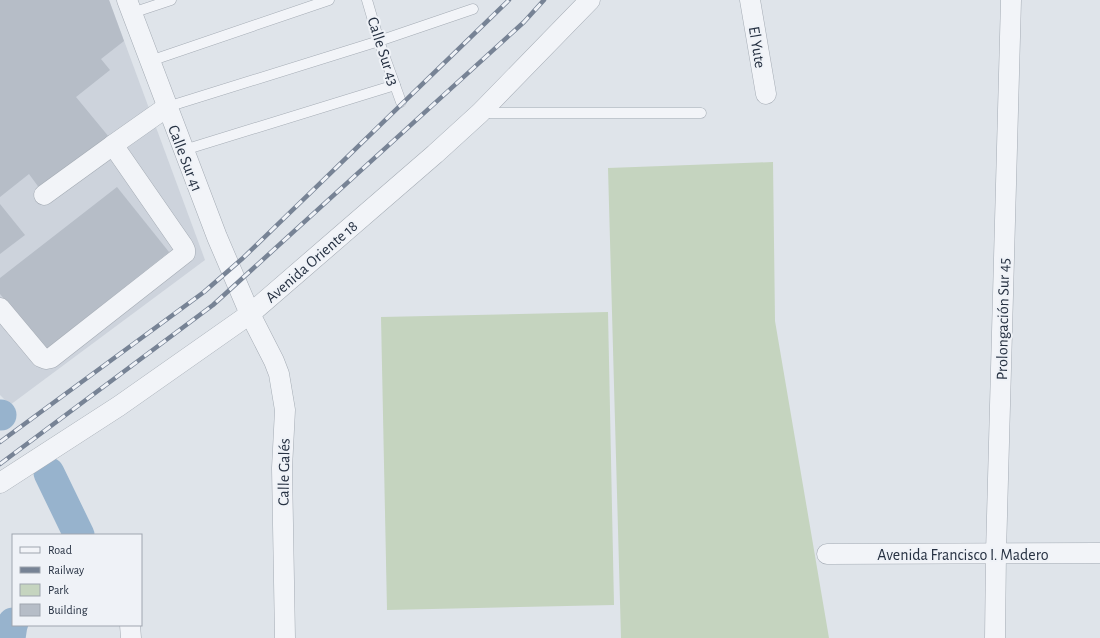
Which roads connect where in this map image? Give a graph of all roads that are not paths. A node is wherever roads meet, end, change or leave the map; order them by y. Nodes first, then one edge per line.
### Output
1 (171, 0) edge
2 (329, 0) edge
3 (367, 0) edge
4 (590, 0) edge
5 (750, 0) edge
6 (1011, 0) edge
7 (130, 6) edge
8 (473, 9) dead end
9 (379, 41) junction
10 (150, 61) junction
11 (395, 85) junction
12 (766, 94) dead end
13 (401, 102) dead end
14 (167, 106) junction
15 (480, 113) junction
16 (701, 113) dead end
17 (113, 145) junction
18 (184, 150) junction
19 (44, 195) dead end
20 (0, 308) edge
21 (250, 314) junction
22 (0, 483) edge
23 (996, 553) junction
24 (1100, 553) edge
25 (827, 554) dead end
26 (130, 626) edge
27 (131, 638) edge
28 (285, 638) edge
29 (995, 638) edge

1 - 7 lane
2 - 10 lane
3 - 9 lane, Calle Sur 43
4 - 15 street, Avenida Oriente 18
5 - 12 street, El Yute
6 - 23 street, Prolongación Sur 45
7 - 10 street, Calle Sur 41
8 - 9 lane
9 - 11 lane, Calle Sur 43
9 - 14 lane
10 - 14 street, Calle Sur 41
11 - 13 lane, Calle Sur 43
11 - 18 lane
14 - 17 street
14 - 18 street, Calle Sur 41
15 - 16 lane
15 - 21 street, Avenida Oriente 18
17 - 19 street
17 - 20 street
18 - 21 street, Calle Sur 41
21 - 22 street, Avenida Oriente 18
21 - 28 street, Calle Galés
23 - 24 street, Avenida Francisco I. Madero
23 - 25 street, Avenida Francisco I. Madero
23 - 29 street, Prolongación Sur 45
26 - 27 street

